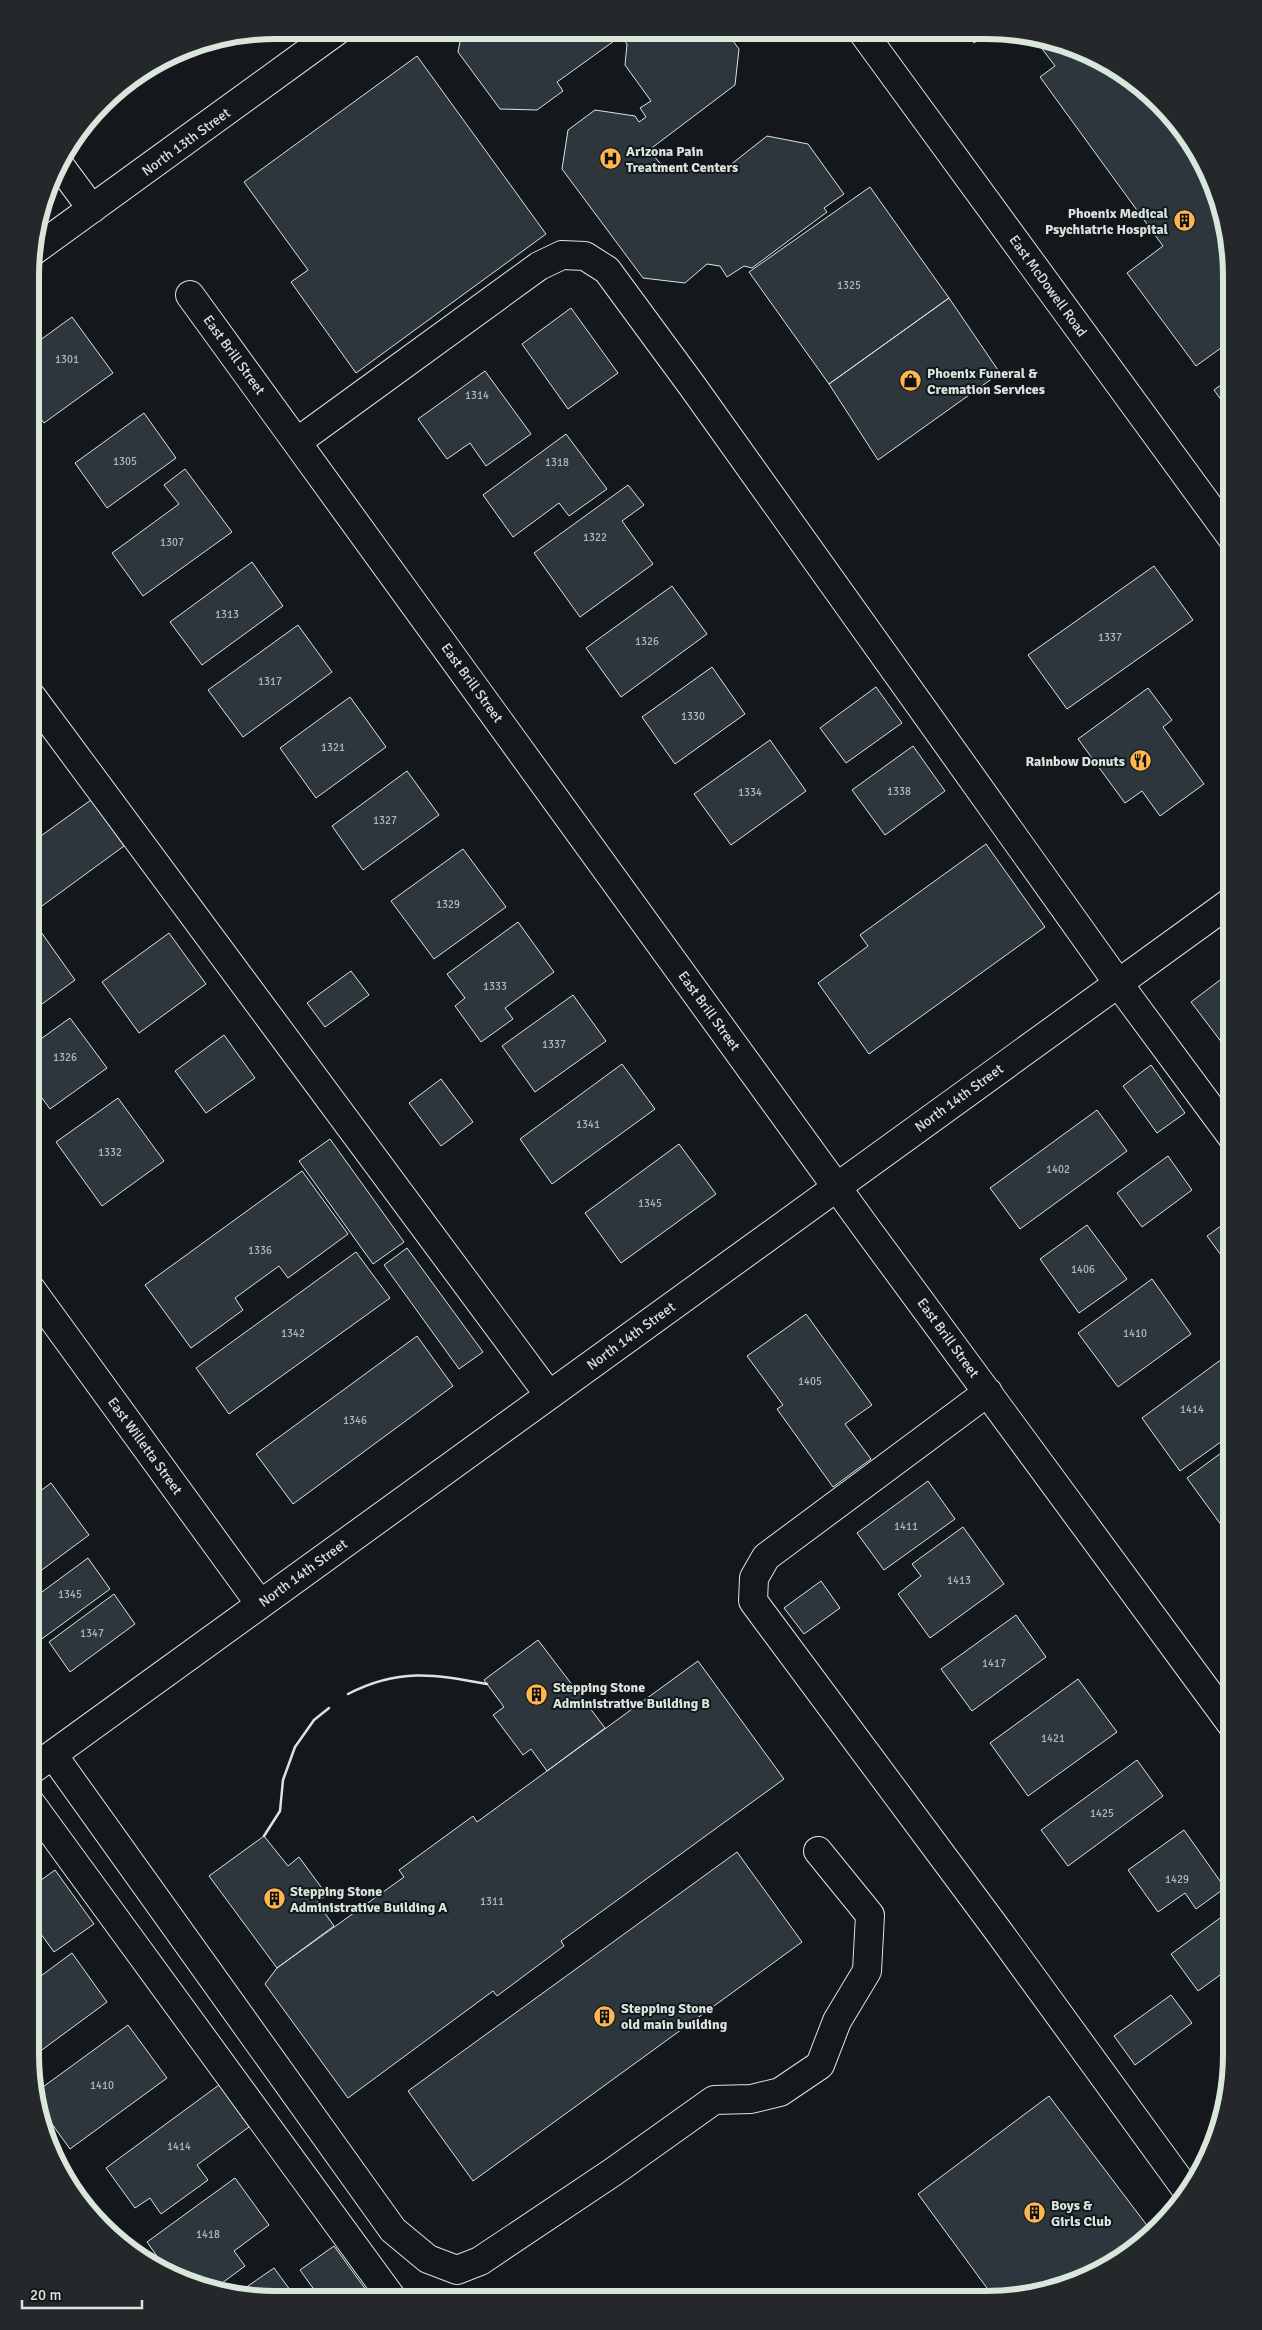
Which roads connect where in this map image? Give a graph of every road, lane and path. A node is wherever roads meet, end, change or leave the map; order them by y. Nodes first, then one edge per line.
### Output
1 (326, 39) edge
2 (868, 39) edge
3 (63, 170) edge
4 (92, 209) junction
5 (41, 246) edge
6 (190, 295) dead end
7 (297, 442) junction
8 (1223, 526) edge
9 (39, 707) edge
10 (1223, 907) edge
11 (1118, 983) junction
12 (1223, 1125) edge
13 (836, 1187) junction
14 (39, 1299) edge
15 (988, 1392) junction
16 (549, 1395) junction
17 (260, 1604) junction
18 (1223, 1713) edge
19 (53, 1755) junction
20 (39, 1765) edge
21 (39, 1814) edge
22 (818, 1851) dead end
23 (1183, 2186) edge
24 (387, 2291) edge

1 - 4 street, North 13th Street
2 - 8 street, East McDowell Road
3 - 4 street
4 - 5 street, North 13th Street
6 - 7 street, East Brill Street
7 - 11 street
7 - 13 street, East Brill Street
9 - 16 street
10 - 11 street, North 14th Street
11 - 12 street
11 - 13 street, North 14th Street
13 - 15 street, East Brill Street
13 - 16 street, North 14th Street
14 - 17 street, East Willetta Street
15 - 18 street, East Brill Street
15 - 23 street
16 - 17 street, North 14th Street
17 - 19 street, North 14th Street
19 - 20 street, North 14th Street
19 - 22 street
21 - 24 street

